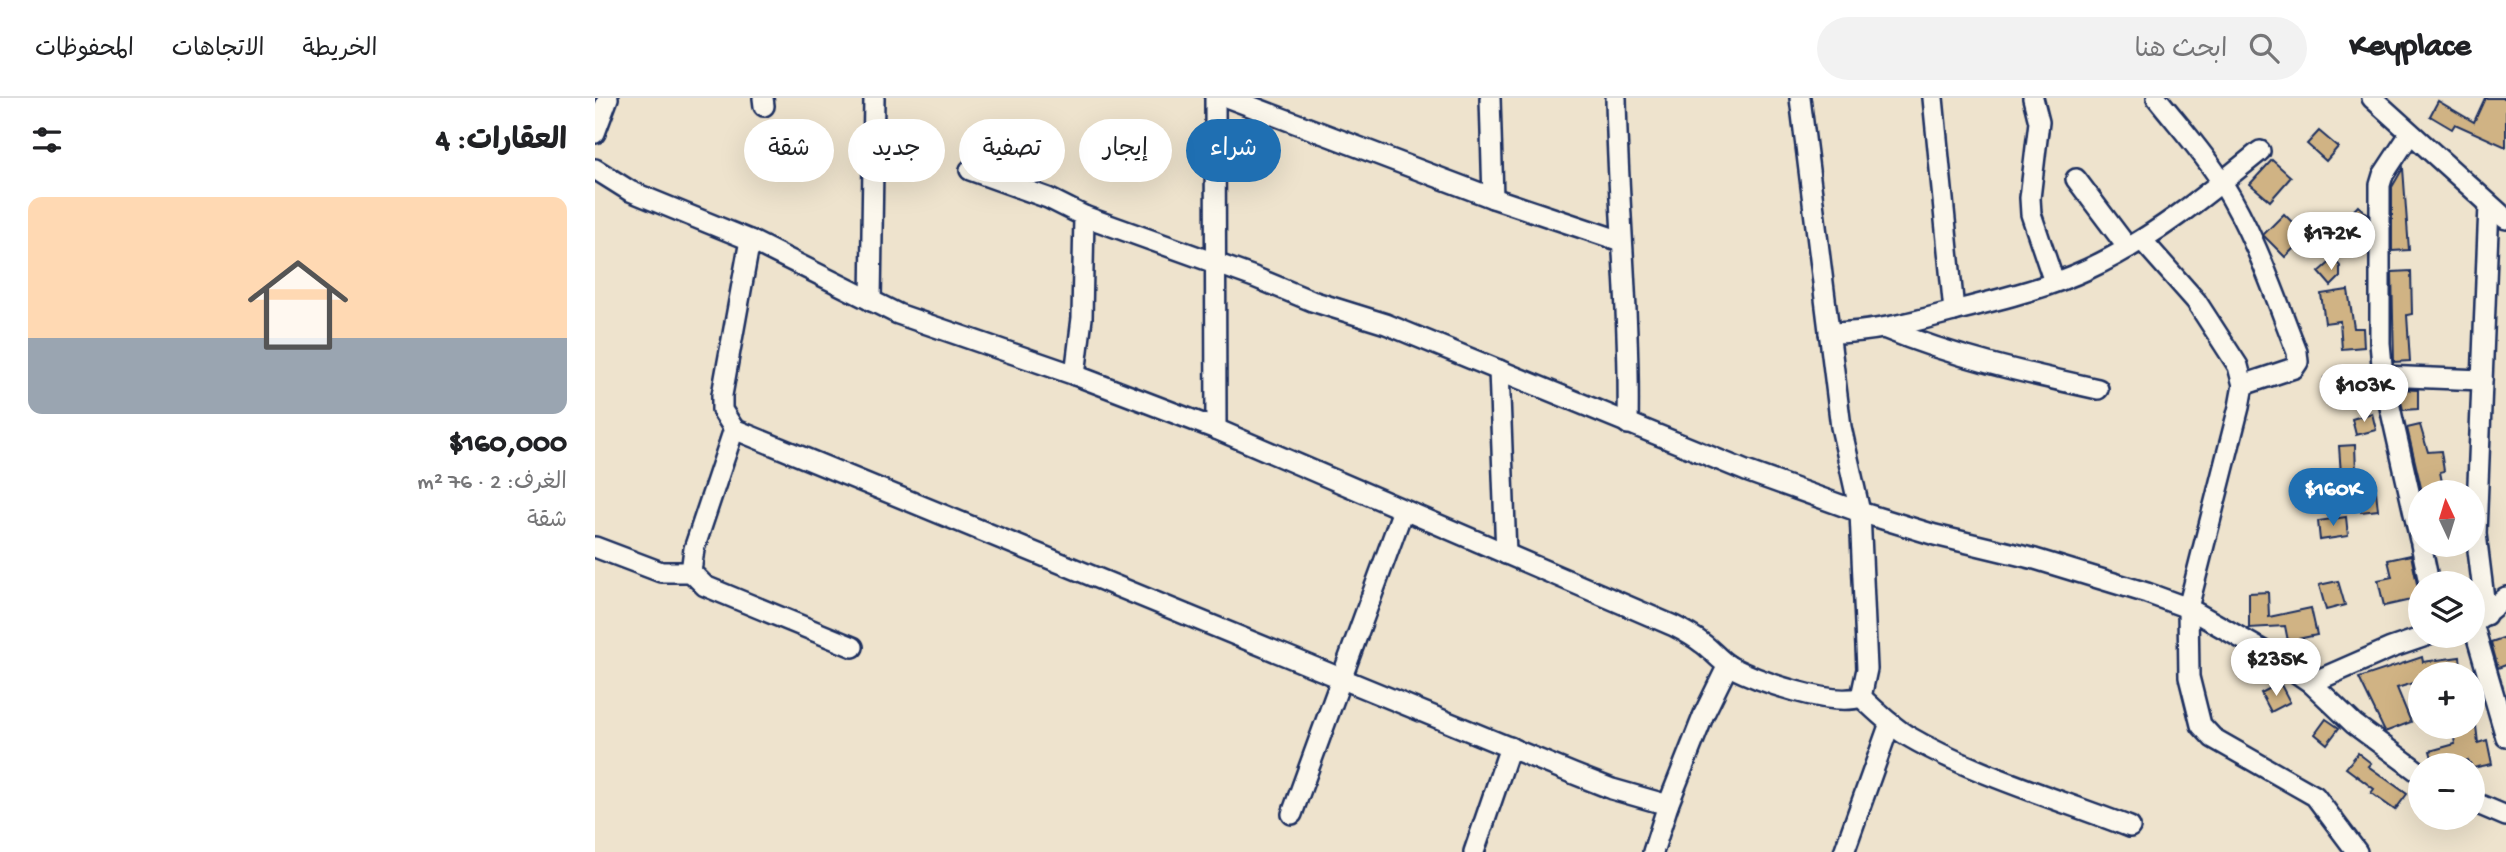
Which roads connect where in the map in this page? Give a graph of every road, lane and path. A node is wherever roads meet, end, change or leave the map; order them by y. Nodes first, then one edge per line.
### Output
1 (608, 98) edge
2 (874, 98) edge
3 (1215, 98) edge
4 (1229, 98) edge
5 (1490, 98) edge
6 (1616, 98) edge
7 (1933, 98) edge
8 (2033, 98) edge
9 (2157, 98) edge
10 (1803, 99) edge
11 (2380, 101) edge
12 (595, 133) edge
13 (2410, 134) junction
14 (2260, 151) dead end
15 (595, 169) edge
16 (2075, 178) dead end
17 (1003, 182) edge
18 (2222, 182) junction
19 (1493, 198) junction
20 (2489, 205) junction
21 (1084, 216) junction
22 (2506, 219) edge
23 (750, 240) junction
24 (1621, 241) junction
25 (2135, 244) junction
26 (1215, 264) junction
27 (2054, 282) junction
28 (871, 301) junction
29 (1954, 311) junction
30 (1885, 329) junction
31 (1829, 333) junction
32 (1499, 370) junction
33 (1075, 376) junction
34 (2383, 376) junction
35 (2482, 380) junction
36 (2243, 385) junction
37 (2098, 389) dead end
38 (1628, 424) junction
39 (734, 429) junction
40 (1216, 429) junction
41 (2408, 485) edge
42 (1403, 510) junction
43 (1860, 512) junction
44 (595, 547) edge
45 (1506, 554) junction
46 (2476, 571) edge
47 (691, 572) junction
48 (2506, 597) edge
49 (2188, 608) junction
50 (2485, 614) edge
51 (2408, 642) edge
52 (853, 647) dead end
53 (2484, 648) edge
54 (1728, 665) junction
55 (1341, 677) junction
56 (2311, 683) junction
57 (1861, 697) junction
58 (1891, 723) junction
59 (2506, 737) edge
60 (1510, 747) junction
61 (2408, 764) edge
62 (1668, 805) junction
63 (2485, 807) edge
64 (1292, 814) dead end
65 (2506, 816) edge
66 (2130, 827) dead end
67 (1474, 852) edge
68 (1653, 852) edge
69 (1845, 852) edge
70 (2357, 852) edge

1 - 12 street
2 - 28 street
3 - 26 street
4 - 19 street
5 - 19 street
6 - 24 street
7 - 29 street
8 - 27 street
9 - 18 street
10 - 31 street
11 - 13 street
13 - 20 street
13 - 34 street
14 - 18 street
15 - 23 street
16 - 25 street
17 - 21 street
18 - 25 street
18 - 36 street
19 - 24 street
20 - 22 street
20 - 35 street
21 - 26 street
21 - 33 street
23 - 28 street
23 - 39 street
24 - 38 street
25 - 27 street
25 - 36 street
26 - 32 street
26 - 40 street
27 - 29 street
28 - 33 street
29 - 30 street
30 - 31 street
30 - 37 street
31 - 43 street
32 - 38 street
32 - 45 street
33 - 40 street
34 - 35 street
34 - 41 street
35 - 46 street
36 - 49 street
38 - 43 street
39 - 47 street
39 - 55 street
40 - 42 street
42 - 45 street
42 - 55 street
43 - 49 street
43 - 57 street
44 - 47 street
45 - 54 street
47 - 52 street
48 - 50 street
49 - 56 street
49 - 70 street
51 - 56 street
53 - 59 street
54 - 57 street
54 - 62 street
55 - 60 street
55 - 64 street
56 - 61 street
57 - 58 street
58 - 66 street
58 - 69 street
60 - 62 street
60 - 67 street
62 - 68 street
63 - 65 street

